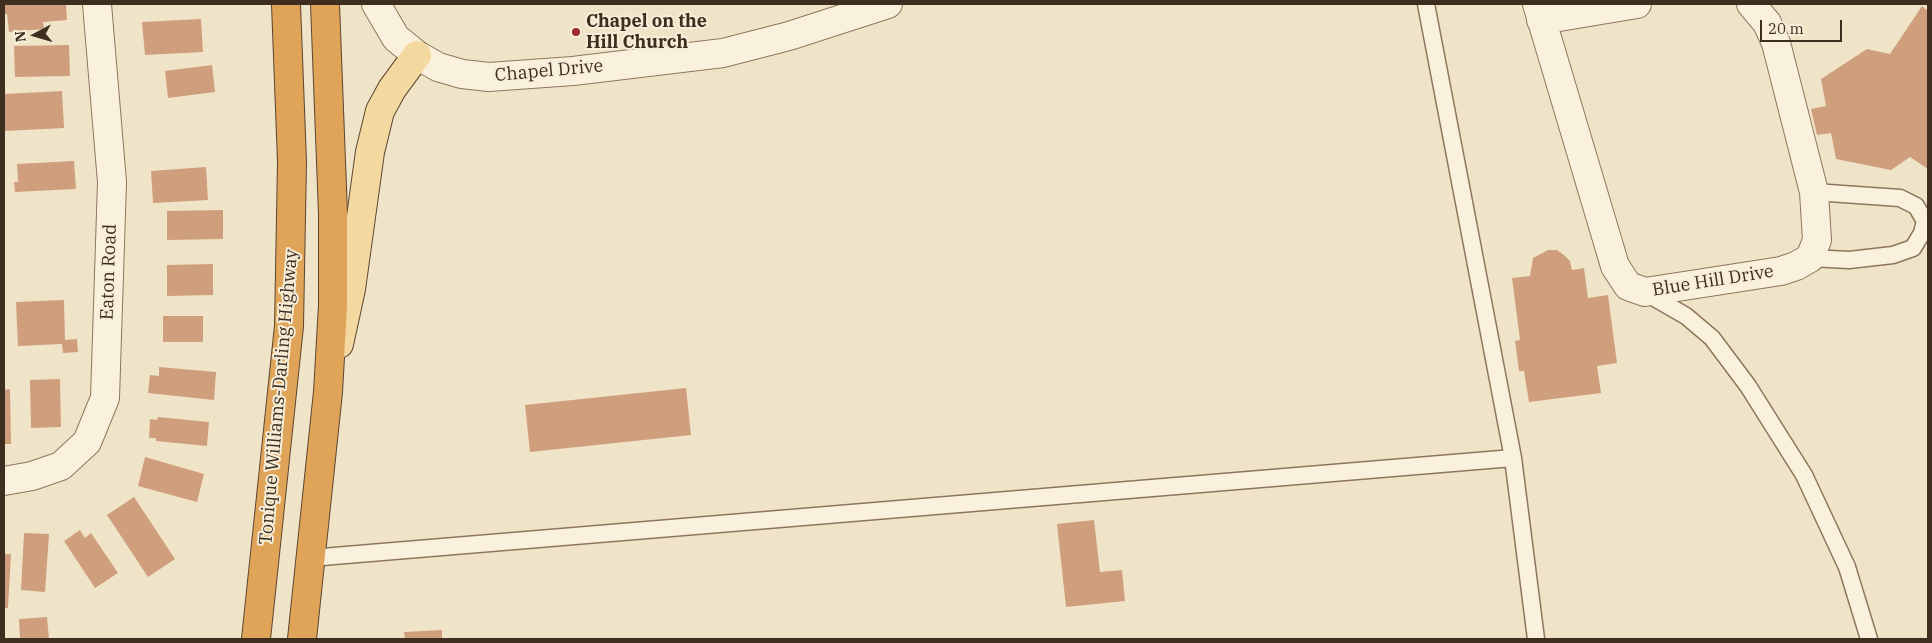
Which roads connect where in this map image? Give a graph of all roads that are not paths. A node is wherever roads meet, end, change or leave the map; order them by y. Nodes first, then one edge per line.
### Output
1 (98, 4) edge
2 (286, 4) edge
3 (325, 4) edge
4 (376, 4) edge
5 (888, 4) edge
6 (1426, 4) edge
7 (1637, 4) edge
8 (1751, 4) edge
9 (1539, 12) edge
10 (417, 55) junction
11 (1814, 192) junction
12 (1810, 258) junction
13 (1645, 292) junction
14 (328, 392) junction
15 (1513, 458) junction
16 (4, 481) edge
17 (310, 558) junction
18 (256, 639) edge
19 (302, 639) edge
20 (1536, 639) edge
21 (1869, 639) edge

1 - 16 street, Eaton Road
2 - 18 highway, Tonique Williams-Darling Highway
3 - 14 highway
4 - 10 street, Chapel Drive
5 - 10 street, Chapel Drive
6 - 15 lane
7 - 9 street, Blue Hill Drive
8 - 11 street
9 - 13 street, Blue Hill Drive
10 - 14 main road
11 - 12 street
11 - 12 lane
12 - 13 street, Blue Hill Drive
13 - 21 lane
14 - 17 highway
15 - 17 lane
15 - 20 lane
17 - 19 highway

